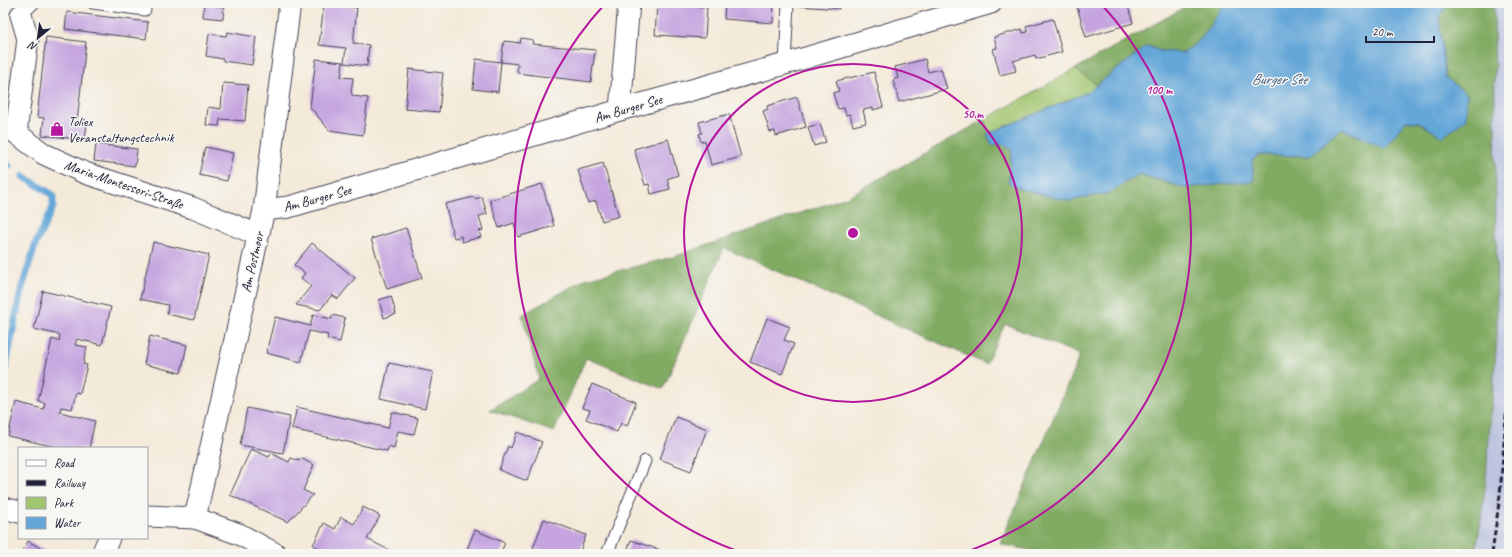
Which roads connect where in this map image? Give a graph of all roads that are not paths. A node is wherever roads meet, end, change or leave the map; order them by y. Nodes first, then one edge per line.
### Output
1 (93, 3) edge
2 (290, 3) edge
3 (629, 3) edge
4 (788, 3) edge
5 (991, 3) edge
6 (27, 9) edge
7 (144, 10) dead end
8 (785, 64) junction
9 (620, 110) junction
10 (264, 210) junction
11 (258, 235) junction
12 (645, 461) dead end
13 (3, 508) edge
14 (18, 512) edge
15 (148, 516) edge
16 (194, 518) junction
17 (110, 539) edge
18 (102, 554) edge
19 (276, 554) edge
20 (607, 554) edge

1 - 7 lane
2 - 10 street, Am Postmoor
3 - 9 street
4 - 8 lane
5 - 8 street, Am Burger See
6 - 11 street, Maria-Montessori-Straße
8 - 9 street, Am Burger See
9 - 10 street, Am Burger See
10 - 11 street, Am Postmoor
11 - 16 street, Am Postmoor
12 - 20 lane
13 - 14 street
15 - 16 street
16 - 19 street
17 - 18 street

